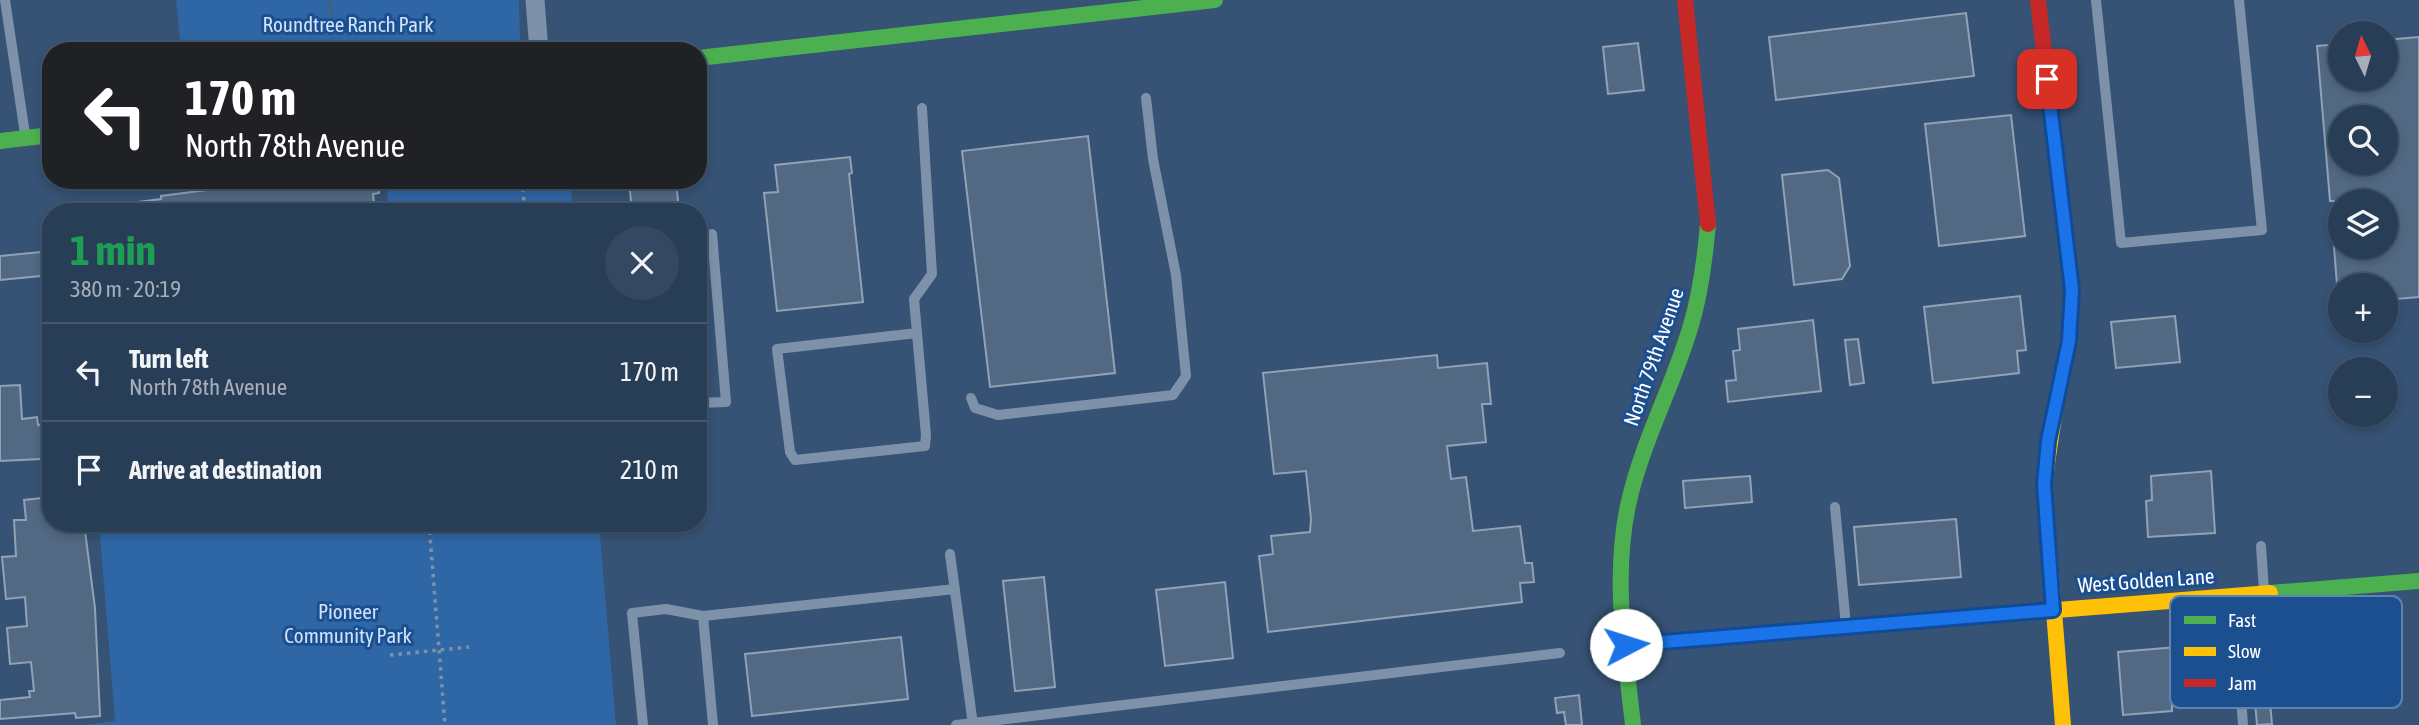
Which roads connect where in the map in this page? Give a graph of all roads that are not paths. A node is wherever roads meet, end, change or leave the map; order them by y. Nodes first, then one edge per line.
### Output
1 (5, 0) edge
2 (535, 0) edge
3 (1215, 0) edge
4 (1685, 0) edge
5 (2038, 0) edge
6 (2096, 0) edge
7 (2239, 0) edge
8 (1109, 4) edge
9 (538, 42) edge
10 (707, 57) edge
11 (1146, 98) dead end
12 (922, 108) dead end
13 (42, 136) edge
14 (25, 138) junction
15 (0, 141) edge
16 (712, 234) dead end
17 (917, 333) junction
18 (971, 398) dead end
19 (707, 403) edge
20 (1835, 507) dead end
21 (2261, 546) dead end
22 (950, 554) dead end
23 (2419, 581) edge
24 (955, 589) junction
25 (2264, 593) junction
26 (2234, 595) joint
27 (2222, 596) edge
28 (2170, 600) edge
29 (2053, 610) junction
30 (703, 616) junction
31 (1846, 626) junction
32 (1626, 645) junction
33 (1560, 653) dead end
34 (973, 724) edge
35 (643, 725) edge
36 (713, 725) edge
37 (956, 725) edge
38 (1633, 725) edge
39 (2063, 725) edge

1 - 14 lane
2 - 9 street
3 - 8 street
4 - 32 street, North 79th Avenue
5 - 29 street
6 - 7 lane
8 - 10 street
11 - 18 lane
12 - 17 lane
13 - 14 street
14 - 15 street
16 - 19 lane
17 - 17 lane
20 - 31 lane
21 - 25 lane
22 - 24 lane
23 - 25 street, West Golden Lane
24 - 30 lane
24 - 34 lane
25 - 26 street, West Golden Lane
26 - 27 street, West Golden Lane
28 - 29 street, West Golden Lane
29 - 31 street, West Golden Lane
29 - 39 street
30 - 35 lane
30 - 36 lane
31 - 32 street, West Golden Lane
32 - 38 street, North 79th Avenue
33 - 34 lane
34 - 37 lane

